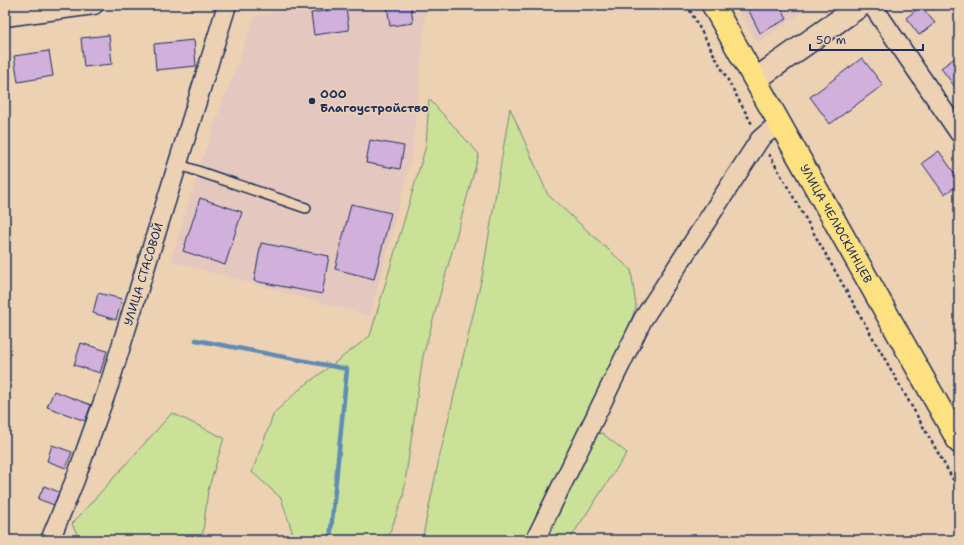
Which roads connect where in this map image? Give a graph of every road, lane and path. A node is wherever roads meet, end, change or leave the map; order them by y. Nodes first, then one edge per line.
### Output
1 (94, 5) edge
2 (227, 5) edge
3 (687, 5) edge
4 (713, 5) edge
5 (861, 5) edge
6 (872, 5) edge
7 (57, 7) edge
8 (5, 17) edge
9 (756, 80) junction
10 (780, 122) junction
11 (959, 133) edge
12 (760, 139) junction
13 (177, 164) junction
14 (306, 208) dead end
15 (959, 442) edge
16 (959, 490) edge
17 (50, 540) edge
18 (535, 540) edge

1 - 7 street
2 - 13 street, УЛИЦА СТАСОВОЙ
3 - 12 path
4 - 9 main road, УЛИЦА ЧЕЛЮСКИНЦЕВ
5 - 9 street
6 - 11 street
7 - 8 street
9 - 10 main road, УЛИЦА ЧЕЛЮСКИНЦЕВ
10 - 12 street
10 - 15 main road, УЛИЦА ЧЕЛЮСКИНЦЕВ
12 - 16 path
12 - 18 street
13 - 14 lane
13 - 17 street, УЛИЦА СТАСОВОЙ

